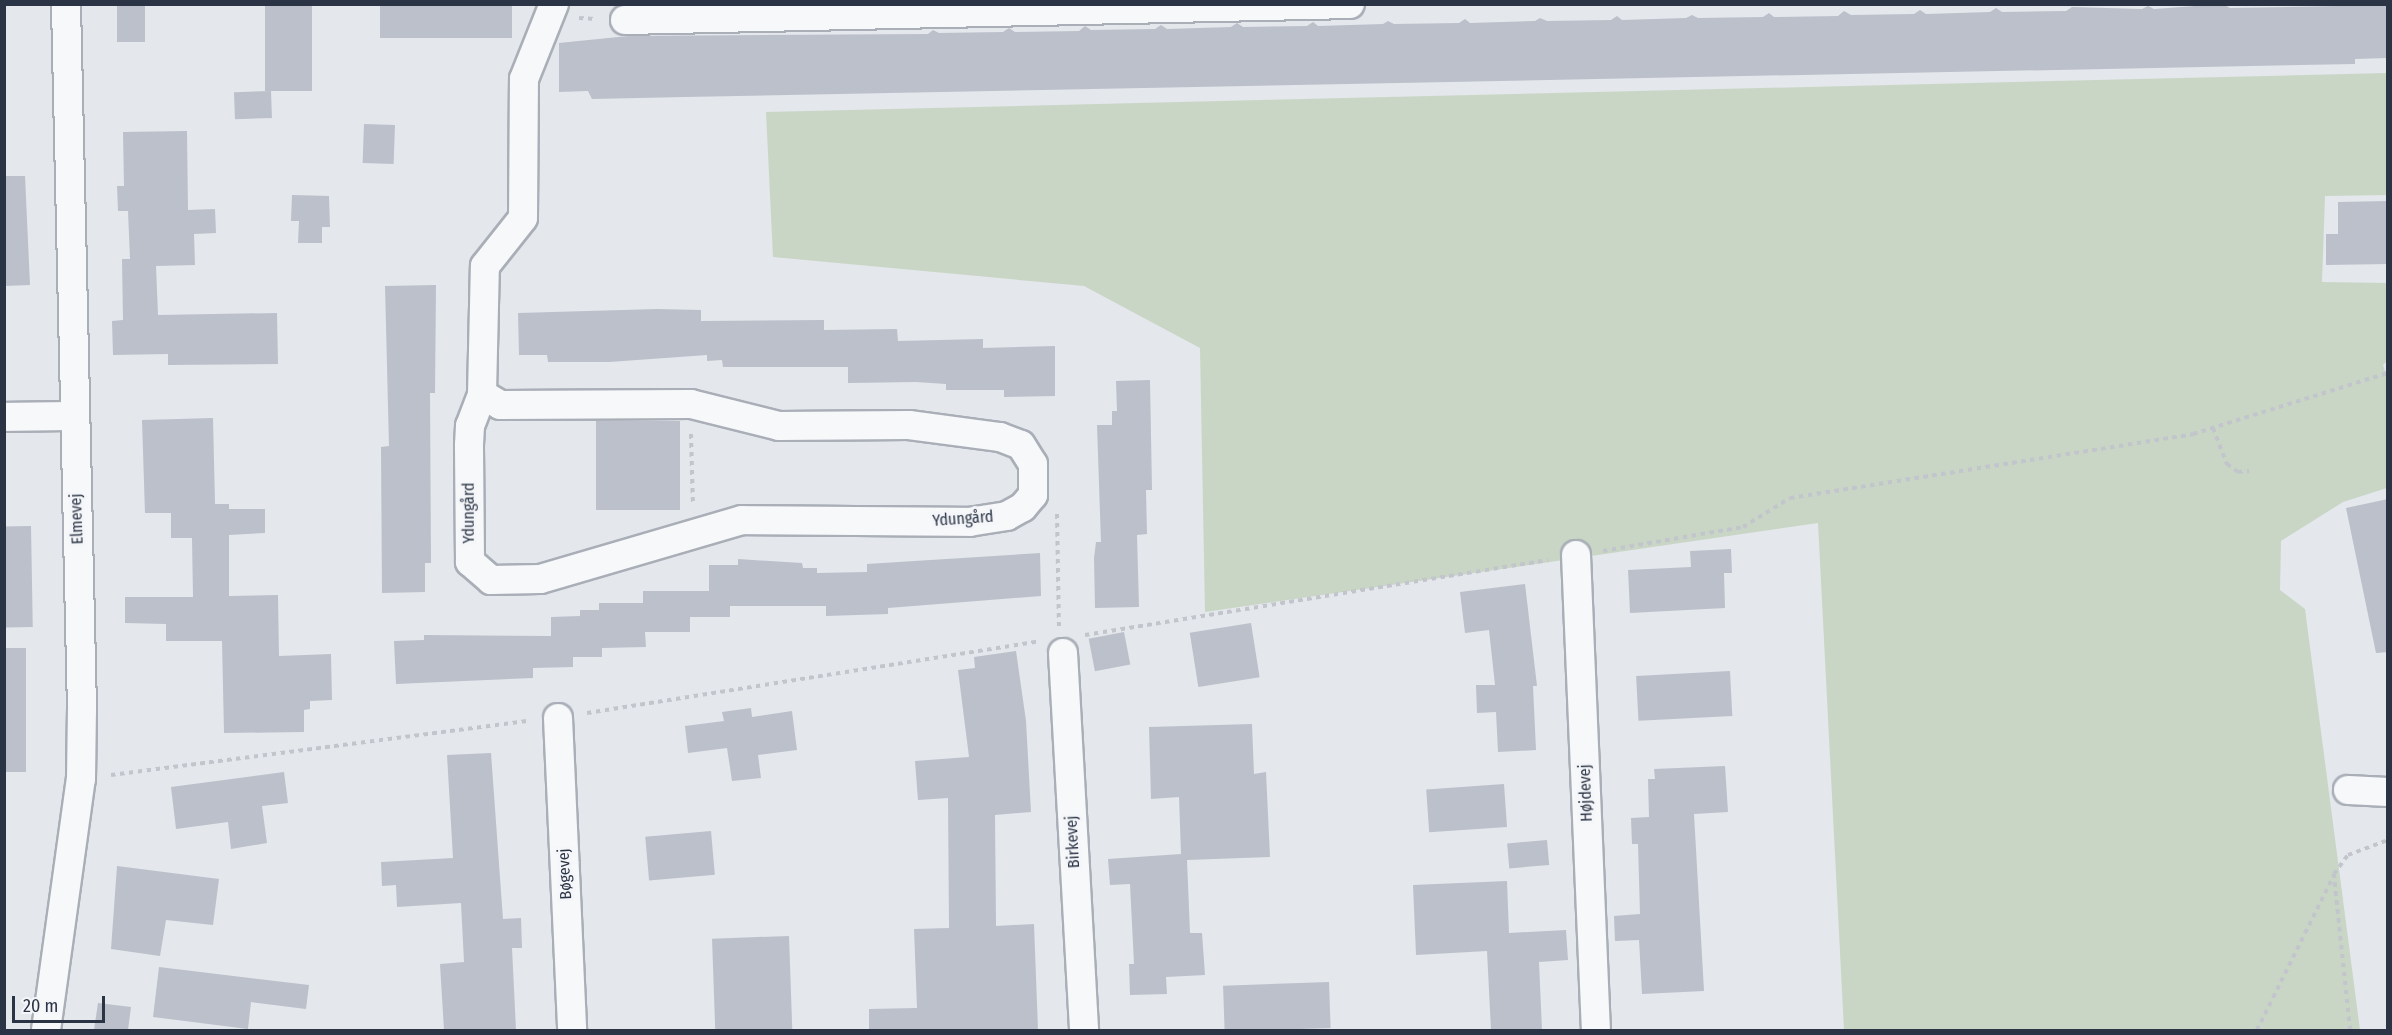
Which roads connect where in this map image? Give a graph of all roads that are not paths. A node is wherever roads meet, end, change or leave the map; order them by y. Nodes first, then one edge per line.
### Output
1 (66, 4) edge
2 (1350, 4) edge
3 (551, 11) edge
4 (625, 20) road end
5 (482, 394) junction
6 (74, 416) junction
7 (4, 417) edge
8 (1575, 555) road end
9 (1061, 642) road end
10 (558, 718) road end
11 (2348, 790) dead end
12 (2388, 792) edge
13 (46, 1030) edge
14 (572, 1030) edge
15 (1084, 1030) edge
16 (1596, 1030) edge

1 - 6 street, Elmevej
2 - 4 street
3 - 5 street, Ydungård
5 - 5 street, Ydungård
6 - 7 street
6 - 13 street, Elmevej
8 - 16 street, Højdevej
9 - 15 street, Birkevej
10 - 14 street, Bøgevej
11 - 12 street

